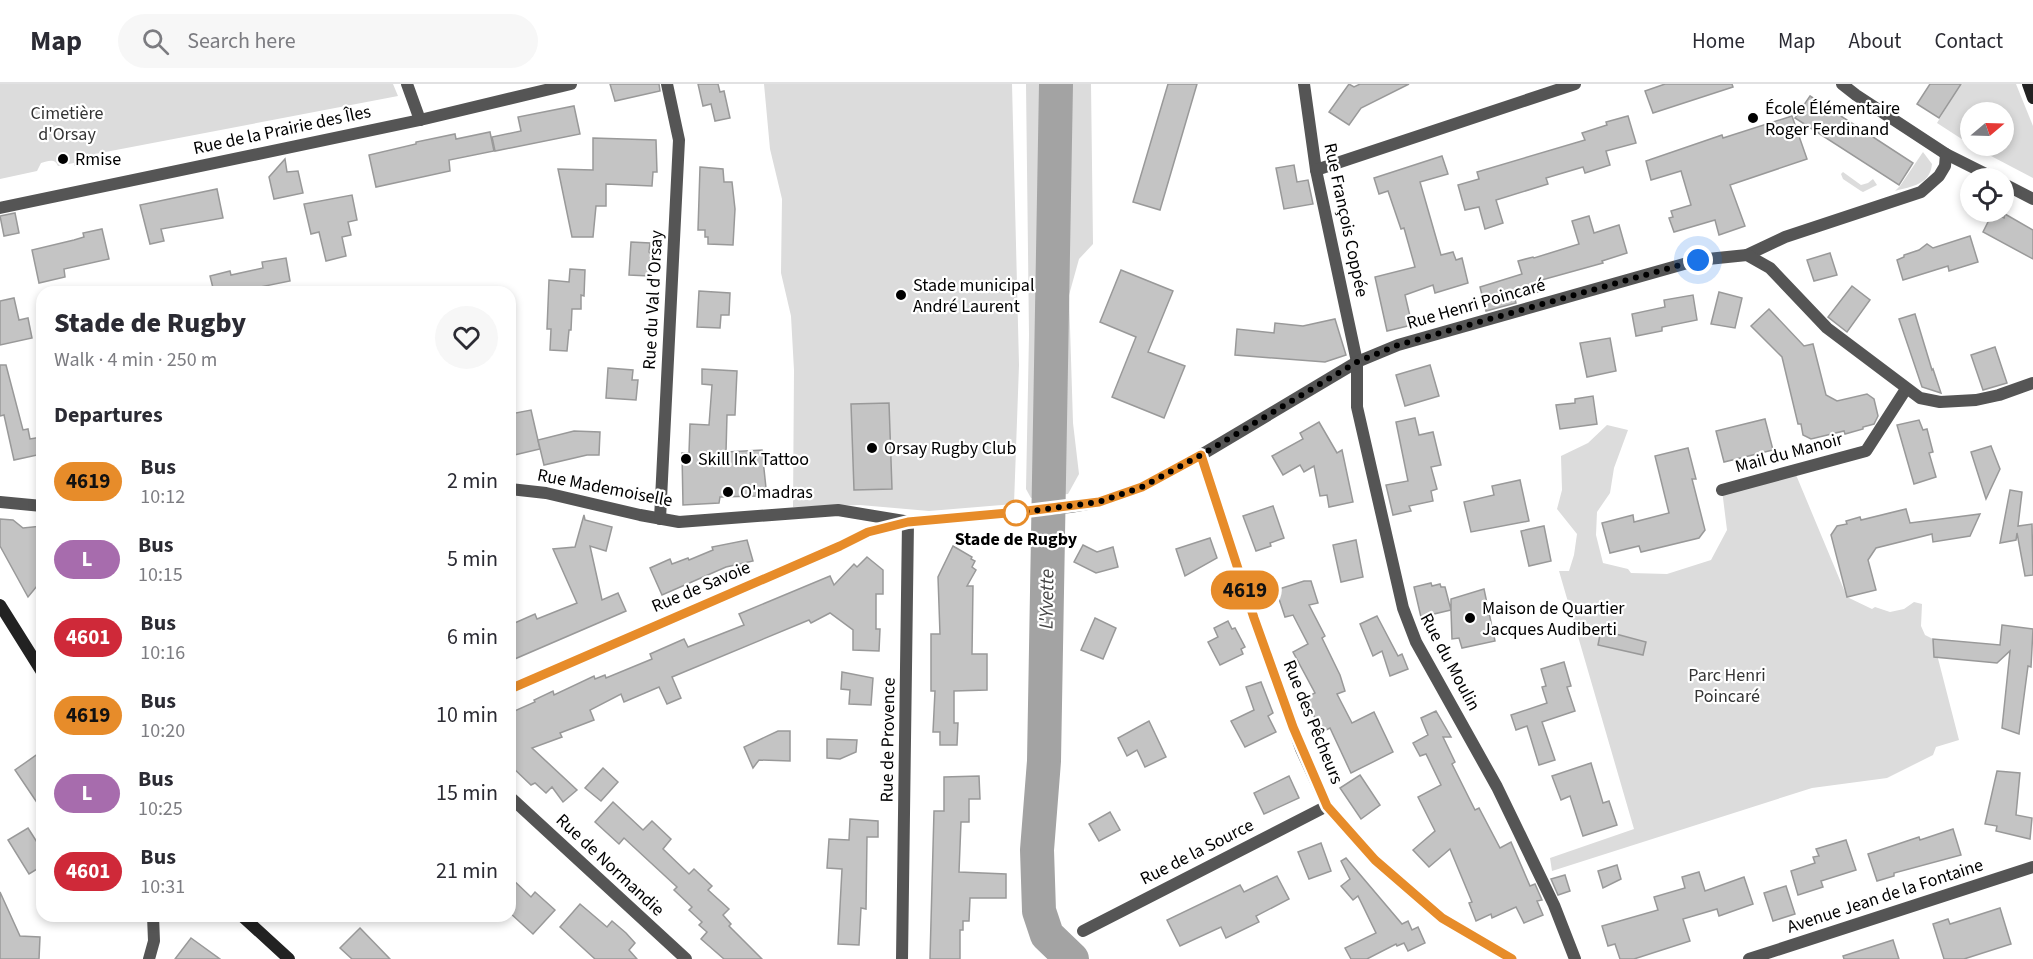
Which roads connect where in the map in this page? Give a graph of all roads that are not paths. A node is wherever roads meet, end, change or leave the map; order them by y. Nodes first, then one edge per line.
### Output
1 (407, 84) edge
2 (571, 84) edge
3 (667, 84) edge
4 (1304, 84) edge
5 (1575, 84) edge
6 (1842, 84) edge
7 (2028, 84) edge
8 (2033, 98) edge
9 (420, 120) junction
10 (1946, 154) junction
11 (1974, 168) edge
12 (1316, 170) junction
13 (2014, 190) edge
14 (2033, 200) edge
15 (0, 208) edge
16 (1747, 255) junction
17 (1357, 362) junction
18 (2033, 383) edge
19 (1906, 389) junction
20 (1201, 455) junction
21 (516, 490) edge
22 (1722, 490) dead end
23 (0, 502) edge
24 (36, 505) edge
25 (660, 519) junction
26 (908, 522) junction
27 (0, 605) edge
28 (36, 662) edge
29 (516, 686) edge
30 (516, 803) edge
31 (1327, 806) junction
32 (2033, 867) edge
33 (153, 922) edge
34 (249, 922) edge
35 (1083, 931) dead end
36 (149, 959) edge
37 (289, 959) edge
38 (686, 959) edge
39 (902, 959) edge
40 (1512, 959) edge
41 (1575, 959) edge
42 (1749, 959) edge

1 - 9 street
2 - 9 street, Rue de la Prairie des Îles
3 - 25 street, Rue du Val d'Orsay
4 - 12 street, Rue François Coppée
5 - 12 street
6 - 10 street
7 - 8 main road
9 - 15 street, Rue de la Prairie des Îles
10 - 11 street
10 - 16 street, Rue Henri Poincaré
12 - 17 street, Rue François Coppée
13 - 14 street
16 - 17 street, Rue Henri Poincaré
16 - 19 street
17 - 20 street, Rue Henri Poincaré
17 - 41 street, Rue du Moulin
18 - 19 street
19 - 22 street, Mail du Manoir
20 - 26 street, Rue Henri Poincaré
20 - 31 street, Rue des Pêcheurs
21 - 25 street, Rue Mademoiselle
23 - 24 street
25 - 26 street, Rue Mademoiselle
26 - 29 street, Rue de Savoie
26 - 39 street, Rue de Provence
27 - 28 main road
30 - 38 street, Rue de Normandie
31 - 35 street, Rue de la Source
31 - 40 street, Rue des Pêcheurs
32 - 42 street, Avenue Jean de la Fontaine
33 - 36 street
34 - 37 main road

